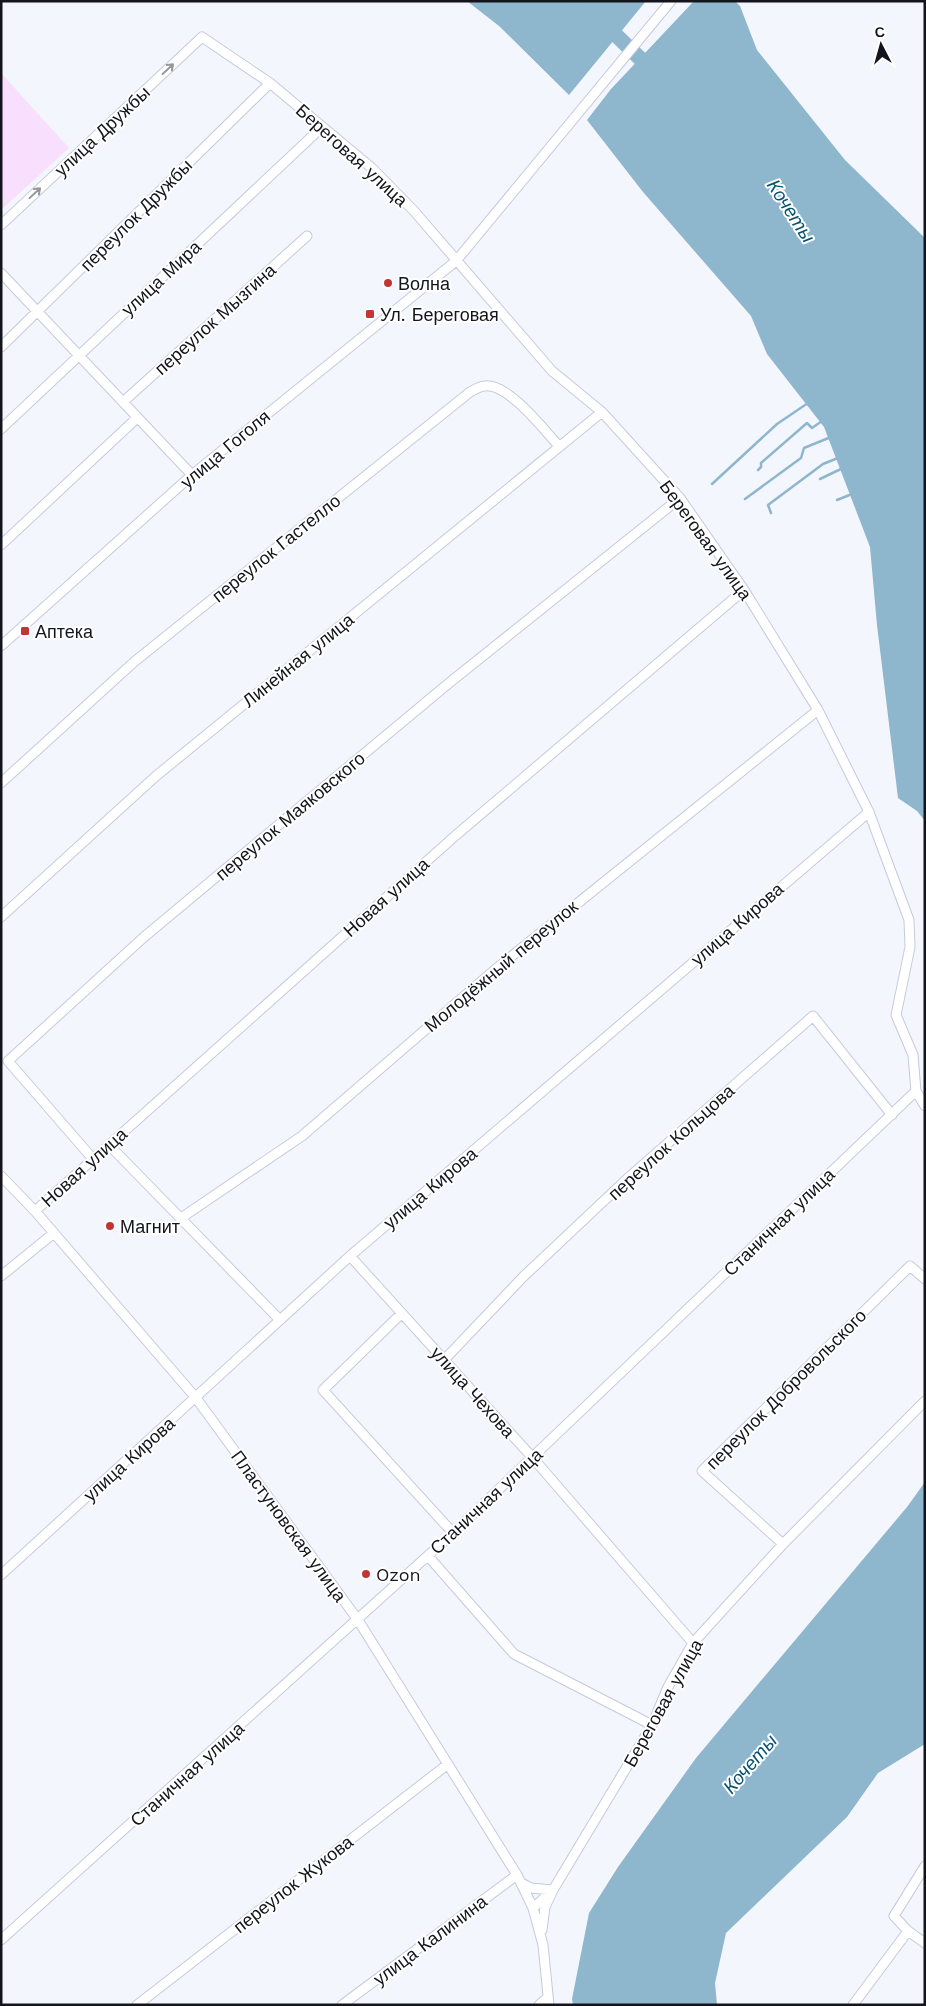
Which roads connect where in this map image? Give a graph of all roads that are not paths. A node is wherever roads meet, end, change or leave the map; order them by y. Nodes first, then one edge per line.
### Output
1 (671, 1) edge
2 (202, 37) joint
3 (270, 83) junction
4 (322, 127) junction
5 (1, 225) edge
6 (308, 236) dead end
7 (456, 261) junction
8 (1, 272) edge
9 (39, 311) junction
10 (1, 347) edge
11 (79, 356) junction
12 (123, 402) junction
13 (602, 412) junction
14 (138, 418) junction
15 (1, 429) edge
16 (559, 446) junction
17 (192, 475) junction
18 (680, 498) junction
19 (1, 546) edge
20 (744, 590) junction
21 (1, 646) edge
22 (818, 710) junction
23 (1, 783) edge
24 (868, 812) junction
25 (1, 917) edge
26 (916, 1091) junction
27 (925, 1106) edge
28 (892, 1115) junction
29 (109, 1145) junction
30 (93, 1160) junction
31 (1, 1176) edge
32 (35, 1211) junction
33 (181, 1218) junction
34 (54, 1233) junction
35 (350, 1256) junction
36 (1, 1276) edge
37 (925, 1279) edge
38 (401, 1314) junction
39 (280, 1320) junction
40 (444, 1360) junction
41 (196, 1398) junction
42 (925, 1401) edge
43 (532, 1457) junction
44 (453, 1533) junction
45 (783, 1544) junction
46 (428, 1556) junction
47 (1, 1575) edge
48 (358, 1620) junction
49 (693, 1643) junction
50 (652, 1725) junction
51 (448, 1764) junction
52 (925, 1866) edge
53 (519, 1879) junction
54 (553, 1890) junction
55 (533, 1908) junction
56 (908, 1931) junction
57 (1, 1940) edge
58 (925, 1943) edge
59 (542, 1945) junction
60 (549, 2001) edge
61 (138, 2005) edge
62 (342, 2005) edge
63 (539, 2005) edge
64 (852, 2005) edge

1 - 7 street, улица Гоголя
2 - 3 street, Береговая улица
5 -> 2 street, улица Дружбы
3 - 4 street, Береговая улица
3 - 9 street, переулок Дружбы
4 - 7 street, Береговая улица
4 - 11 street, улица Мира
6 - 12 street, переулок Мызгина
7 - 13 street, Береговая улица
7 - 17 street, улица Гоголя
8 - 9 street
9 - 10 street, переулок Дружбы
9 - 11 street
11 - 12 street
11 - 15 street, улица Мира
12 - 14 street
13 - 16 street, Линейная улица
13 - 18 street, Береговая улица
14 - 17 street
14 - 19 street
16 - 23 street, переулок Гастелло
16 - 25 street, Линейная улица
17 - 21 street, улица Гоголя
18 - 20 street, Береговая улица
18 - 30 street, переулок Маяковского
20 - 22 street, Береговая улица
20 - 29 street, Новая улица
22 - 24 street, Береговая улица
22 - 33 street, Молодёжный переулок
24 - 26 street, Береговая улица
24 - 35 street, улица Кирова
26 - 27 street, Береговая улица
26 - 28 street, Станичная улица
28 - 40 street, переулок Кольцова
28 - 43 street, Станичная улица
29 - 30 street, Новая улица
29 - 33 street
30 - 32 street, Новая улица
31 - 32 street, Пластуновская улица
32 - 34 street, Пластуновская улица
33 - 39 street
34 - 36 street, Новая улица
34 - 41 street, Пластуновская улица
35 - 38 street, улица Чехова
35 - 39 street, улица Кирова
37 - 45 street, переулок Добровольского
38 - 40 street, улица Чехова
38 - 44 street
39 - 41 street, улица Кирова
40 - 43 street, улица Чехова
41 - 47 street, улица Кирова
41 - 48 street, Пластуновская улица
42 - 45 street, Береговая улица
43 - 44 street, Станичная улица
43 - 49 street, улица Чехова
44 - 46 street, Станичная улица
45 - 49 street, Береговая улица
46 - 48 street, Станичная улица
46 - 50 street
48 - 51 street, Пластуновская улица
48 - 57 street, Станичная улица
49 - 50 street, Береговая улица
50 - 54 street, Береговая улица
51 - 53 street, Пластуновская улица
51 - 61 street, переулок Жукова
52 - 56 street
53 - 54 street
53 - 55 street, Пластуновская улица
53 - 62 street, улица Калинина
54 - 55 street, Береговая улица
54 - 59 street
55 - 59 street
56 - 58 street
56 - 64 street
59 - 60 street
60 - 63 street

